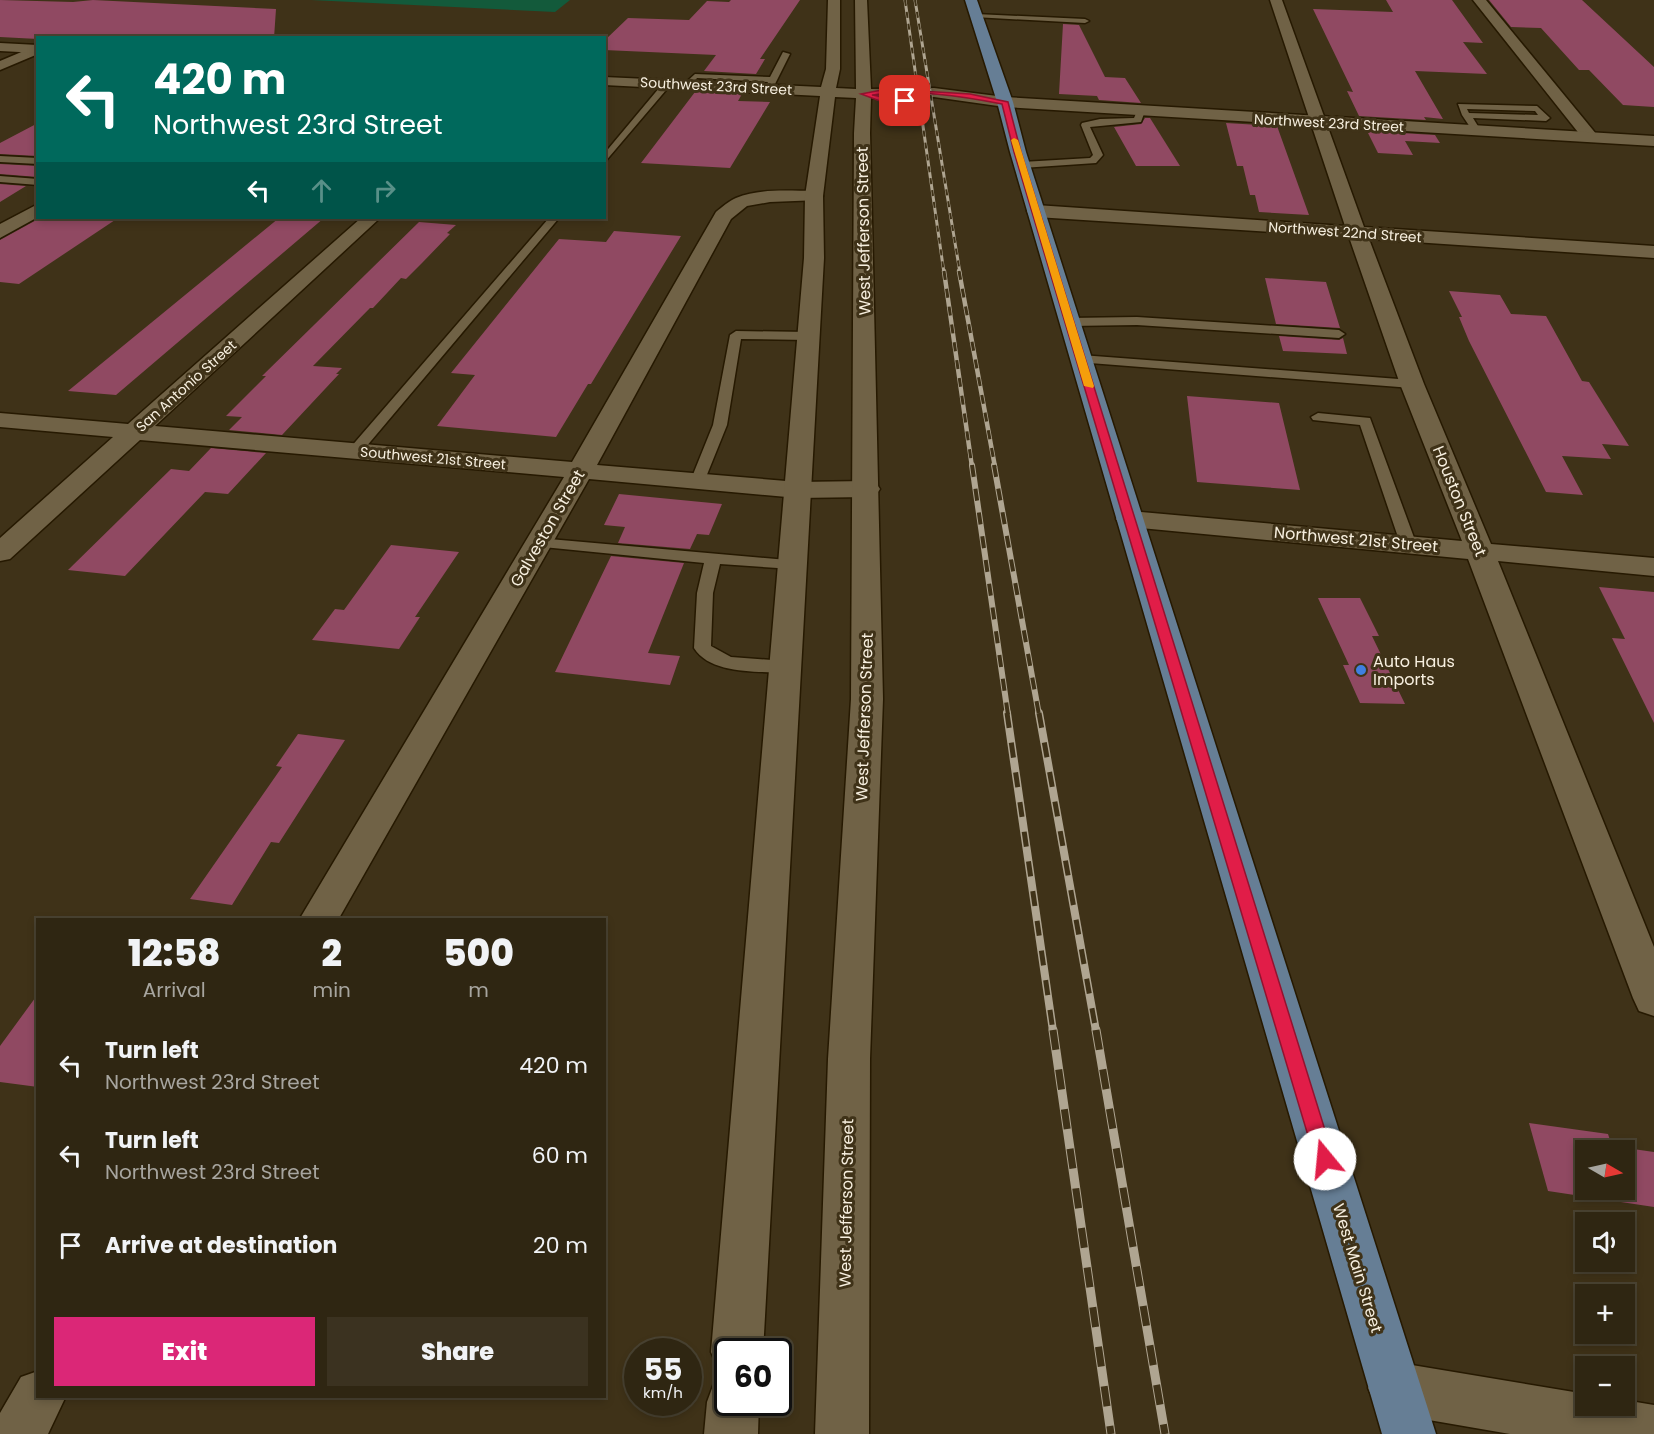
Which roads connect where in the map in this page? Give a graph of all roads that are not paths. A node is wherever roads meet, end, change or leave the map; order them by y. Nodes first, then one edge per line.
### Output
1 (834, 0) edge
2 (861, 0) edge
3 (971, 0) edge
4 (1276, 0) edge
5 (1479, 0) edge
6 (976, 16) junction
7 (847, 21) junction
8 (1085, 21) dead end
9 (0, 47) edge
10 (36, 49) edge
11 (36, 49) edge
12 (786, 54) dead end
13 (0, 66) edge
14 (606, 81) edge
15 (668, 83) junction
16 (771, 84) junction
17 (828, 91) junction
18 (864, 94) junction
19 (1005, 102) junction
20 (1141, 111) junction
21 (1466, 115) junction
22 (1319, 122) junction
23 (1477, 131) junction
24 (1591, 138) junction
25 (1654, 141) edge
26 (606, 158) edge
27 (0, 159) edge
28 (36, 161) edge
29 (1022, 165) junction
30 (0, 179) edge
31 (36, 182) edge
32 (813, 196) junction
33 (36, 210) edge
34 (1036, 211) junction
35 (370, 219) edge
36 (553, 219) edge
37 (0, 232) edge
38 (1357, 233) junction
39 (1654, 252) edge
40 (1070, 322) junction
41 (1339, 334) dead end
42 (808, 336) junction
43 (1081, 359) junction
44 (1413, 384) junction
45 (1318, 417) dead end
46 (0, 420) edge
47 (136, 431) junction
48 (355, 451) junction
49 (580, 472) junction
50 (697, 482) junction
51 (867, 489) junction
52 (798, 490) junction
53 (1130, 519) junction
54 (538, 543) junction
55 (1408, 543) junction
56 (1479, 549) junction
57 (0, 553) edge
58 (713, 559) junction
59 (793, 564) junction
60 (1654, 567) edge
61 (786, 667) junction
62 (319, 918) edge
63 (1654, 998) edge
64 (738, 1338) edge
65 (39, 1398) edge
66 (1402, 1411) edge
67 (732, 1416) edge
68 (1654, 1432) edge
69 (18, 1434) edge
70 (731, 1434) edge
71 (842, 1434) edge

1 - 7 street, West Jefferson Street
2 - 7 street, West Jefferson Street
3 - 6 main road, West Main Street
4 - 22 street, Houston Street
5 - 24 street
6 - 8 lane
6 - 19 main road, West Main Street
7 - 17 street, West Jefferson Street
7 - 18 street, West Jefferson Street
9 - 10 street
11 - 13 street
12 - 16 lane
14 - 15 street, Southwest 23rd Street
15 - 16 street, Southwest 23rd Street
15 - 26 lane
16 - 17 street, Southwest 23rd Street
17 - 18 street, Northwest 23rd Street
17 - 32 street, West Jefferson Street
18 - 19 street, Northwest 23rd Street
18 - 51 street, West Jefferson Street
19 - 20 street, Northwest 23rd Street
19 - 29 main road, West Main Street
20 - 22 street, Northwest 23rd Street
20 - 29 lane
21 - 21 lane
21 - 23 lane
22 - 23 street, Northwest 23rd Street
22 - 38 street, Houston Street
23 - 24 street, Northwest 23rd Street
24 - 25 street, Northwest 23rd Street
27 - 28 lane
29 - 34 main road, West Main Street
30 - 31 lane
32 - 42 street, West Jefferson Street
32 - 49 street, Galveston Street
33 - 37 street
34 - 38 street, Northwest 22nd Street
34 - 40 main road, West Main Street
35 - 47 street, San Antonio Street
36 - 48 lane
38 - 39 street, Northwest 22nd Street
38 - 44 street, Houston Street
40 - 41 lane
40 - 43 main road, West Main Street
42 - 50 lane
42 - 52 street, West Jefferson Street
43 - 44 lane
43 - 53 main road, West Main Street
44 - 56 street, Houston Street
45 - 55 lane
46 - 47 street, Southwest 21st Street
47 - 48 street, Southwest 21st Street
47 - 57 street, San Antonio Street
48 - 49 street, Southwest 21st Street
49 - 50 street, Southwest 21st Street
49 - 54 street, Galveston Street
50 - 52 street, Southwest 21st Street
51 - 52 street, Southwest 21st Street
51 - 71 street, West Jefferson Street
52 - 59 street, West Jefferson Street
53 - 55 street, Northwest 21st Street
53 - 66 main road, West Main Street
54 - 58 lane
54 - 62 street, Galveston Street
55 - 56 street, Northwest 21st Street
56 - 60 street, Northwest 21st Street
56 - 63 street, Houston Street
58 - 59 lane
58 - 61 lane
59 - 61 street, West Jefferson Street
61 - 64 street, West Jefferson Street
65 - 69 street
66 - 68 street
67 - 70 street

